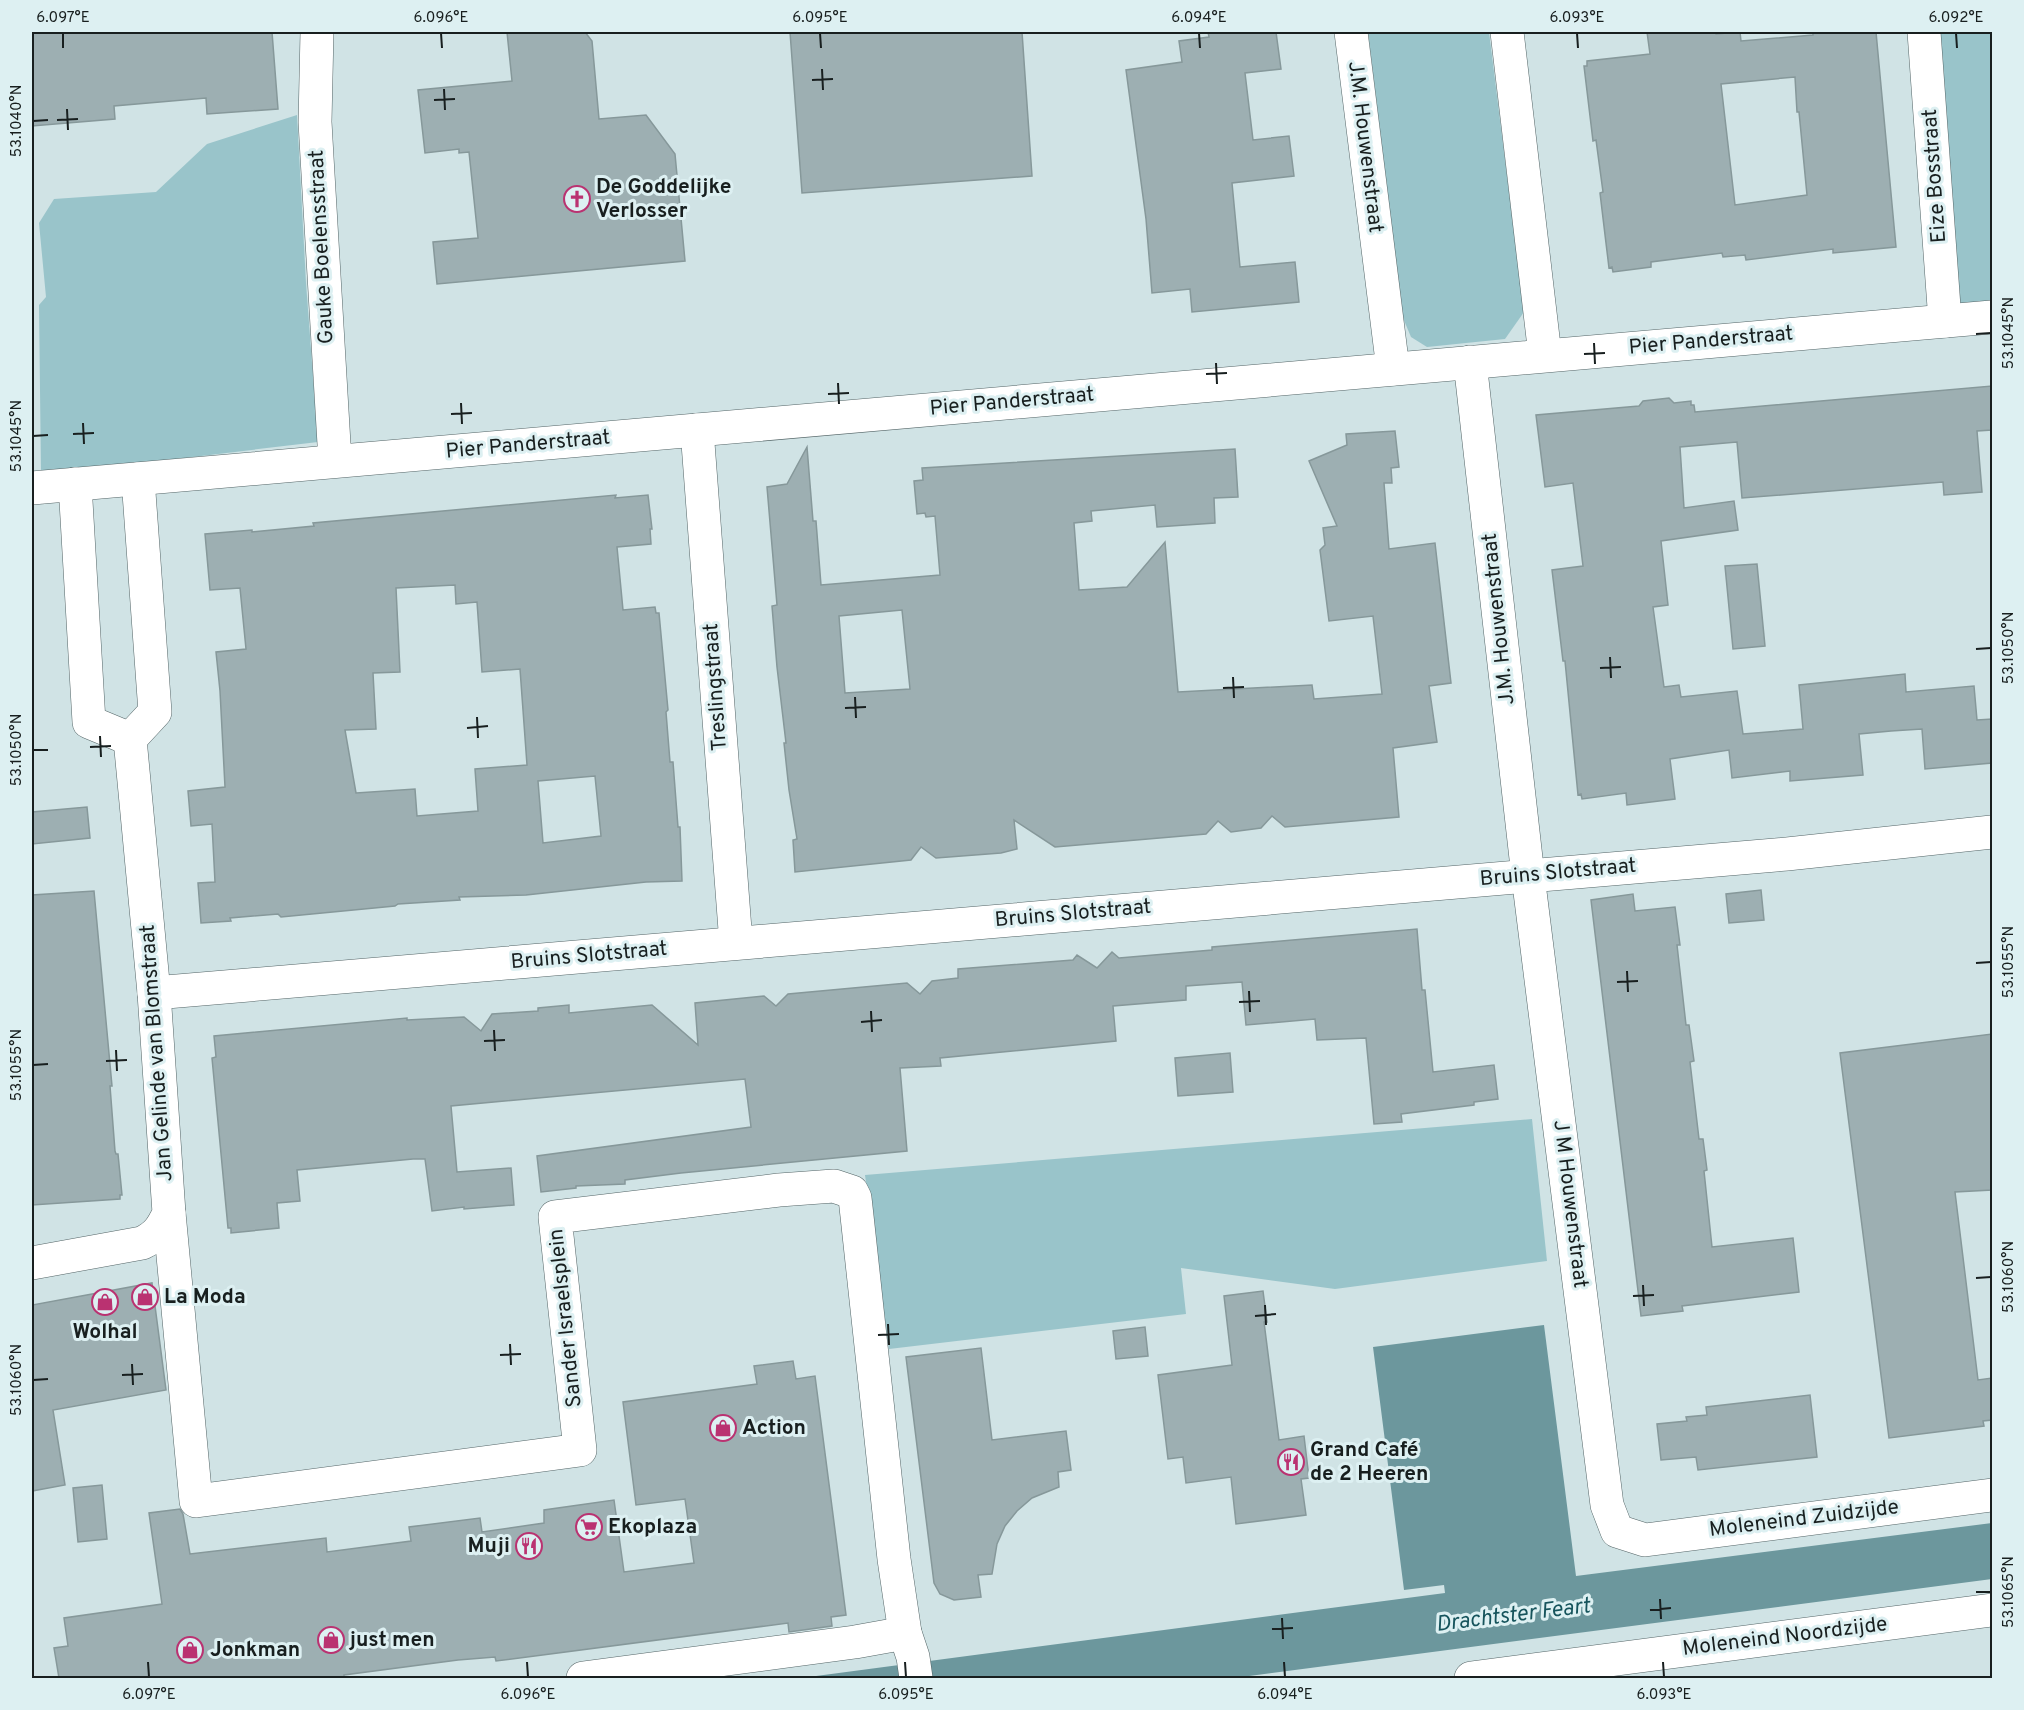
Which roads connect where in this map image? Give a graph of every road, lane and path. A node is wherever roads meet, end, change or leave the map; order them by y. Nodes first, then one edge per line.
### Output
1 (317, 32) edge
2 (1351, 32) edge
3 (1507, 32) edge
4 (1924, 32) edge
5 (1992, 317) edge
6 (1945, 321) junction
7 (1545, 355) junction
8 (1470, 362) junction
9 (1393, 369) junction
10 (697, 430) junction
11 (335, 461) junction
12 (138, 479) junction
13 (75, 484) junction
14 (32, 488) edge
15 (130, 739) junction
16 (1992, 832) edge
17 (1528, 876) junction
18 (736, 943) junction
19 (154, 993) junction
20 (169, 1213) junction
21 (32, 1263) edge
22 (1992, 1495) edge
23 (1617, 1531) joint
24 (1992, 1610) edge
25 (911, 1656) edge
26 (583, 1678) edge
27 (1471, 1678) edge

1 - 11 street, Gauke Boelensstraat
2 - 9 street, J.M. Houwenstraat
3 - 7 street
4 - 6 street, Eize Bosstraat
5 - 6 street, Pier Panderstraat
6 - 7 street, Pier Panderstraat
7 - 8 street, Pier Panderstraat
8 - 9 street, Pier Panderstraat
8 - 17 street, J.M. Houwenstraat
9 - 10 street, Pier Panderstraat
10 - 11 street, Pier Panderstraat
10 - 18 street, Treslingstraat
11 - 12 street, Pier Panderstraat
12 - 13 street, Pier Panderstraat
12 - 15 street
13 - 14 street, Pier Panderstraat
13 - 15 street
15 - 19 street, Jan Gelinde van Blomstraat
16 - 17 street, Bruins Slotstraat
17 - 18 street, Bruins Slotstraat
17 - 23 street, J M Houwenstraat
18 - 19 street, Bruins Slotstraat
19 - 20 street, Jan Gelinde van Blomstraat
20 - 21 street, Jan Gelinde van Blomstraat
20 - 25 street, Sander Israelsplein
22 - 23 street, Moleneind Zuidzijde
24 - 27 street, Moleneind Noordzijde
25 - 26 street

